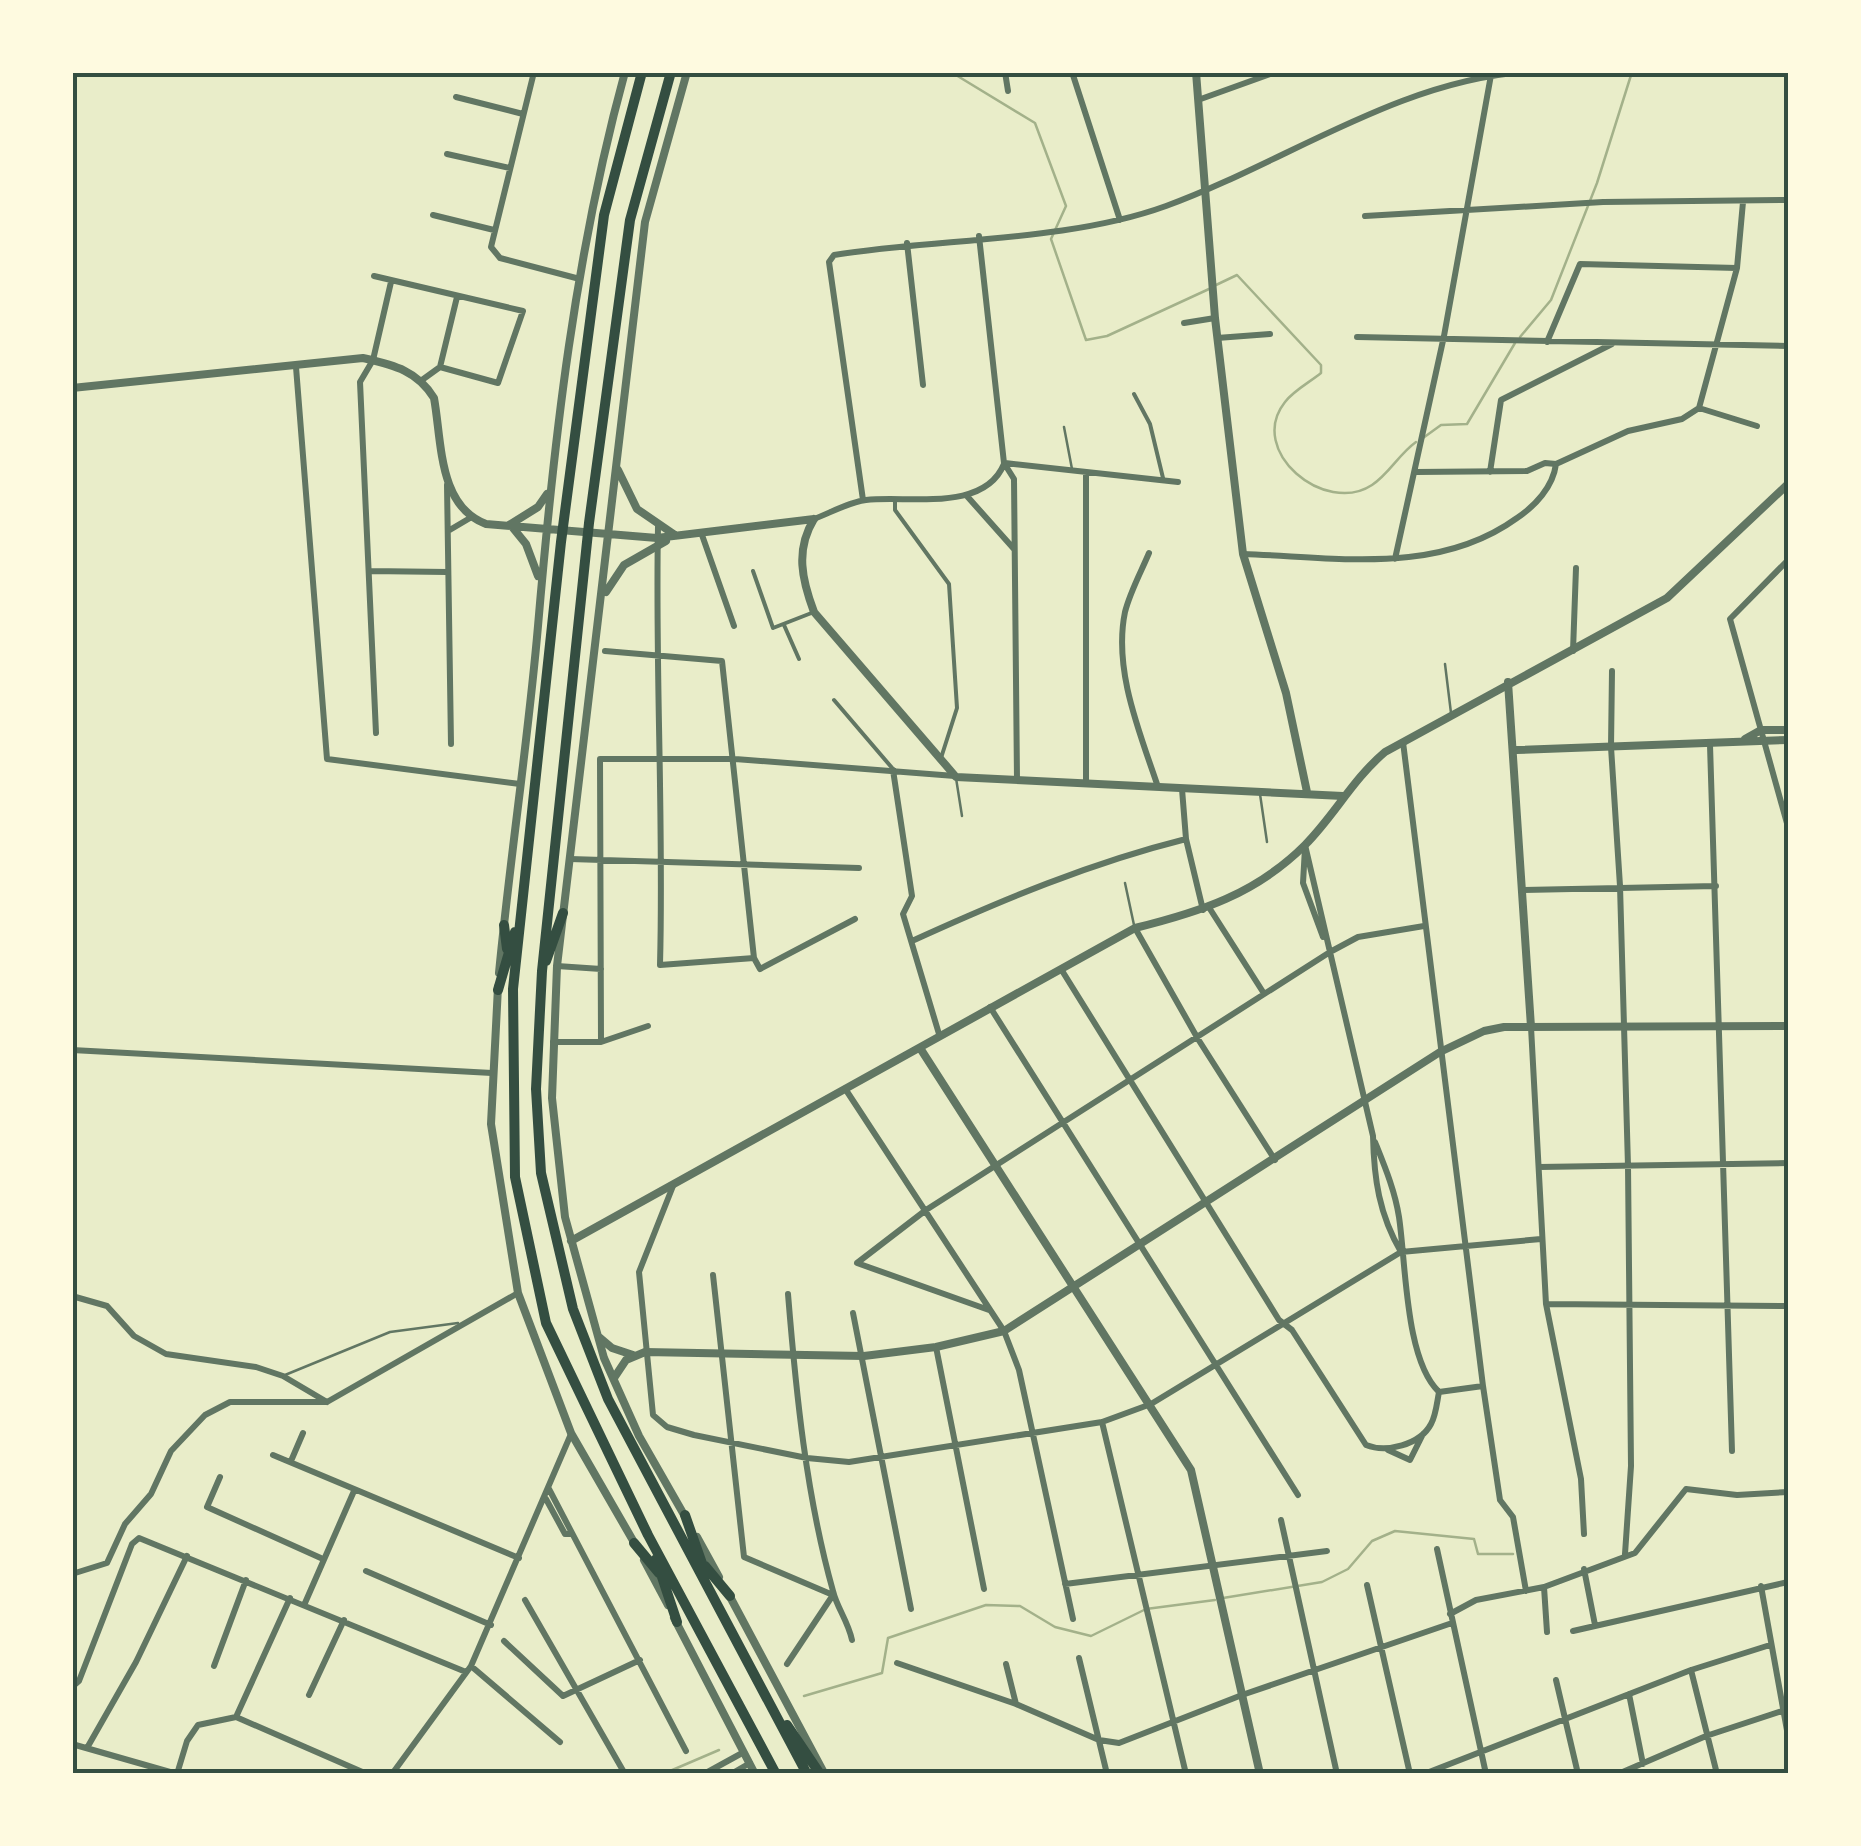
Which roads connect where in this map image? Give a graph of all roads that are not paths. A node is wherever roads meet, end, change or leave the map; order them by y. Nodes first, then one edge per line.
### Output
1 (534, 72) edge
2 (625, 72) edge
3 (642, 72) edge
4 (671, 72) edge
5 (687, 72) edge
6 (1005, 72) edge
7 (1072, 72) edge
8 (1196, 72) edge
9 (1276, 72) edge
10 (1523, 72) edge
11 (1740, 72) edge
12 (1788, 74) edge
13 (1491, 75) junction
14 (1008, 91) dead end
15 (456, 97) dead end
16 (1198, 100) junction
17 (523, 114) junction
18 (447, 154) dead end
19 (510, 168) junction
20 (1203, 189) junction
21 (1788, 200) edge
22 (1743, 202) junction
23 (1468, 207) junction
24 (433, 215) dead end
25 (1365, 216) dead end
26 (1120, 220) junction
27 (494, 230) junction
28 (979, 236) junction
29 (906, 243) junction
30 (1737, 268) junction
31 (374, 276) dead end
32 (576, 278) junction
33 (391, 282) junction
34 (457, 297) junction
35 (1215, 318) junction
36 (1184, 323) dead end
37 (1270, 334) dead end
38 (1444, 336) junction
39 (1357, 337) dead end
40 (1217, 338) junction
41 (1542, 342) junction
42 (1612, 344) junction
43 (1788, 346) edge
44 (1718, 347) junction
45 (373, 360) junction
46 (296, 367) junction
47 (440, 367) junction
48 (422, 380) junction
49 (922, 386) dead end
50 (72, 388) edge
51 (1134, 394) dead end
52 (1699, 408) junction
53 (1757, 426) dead end
54 (1064, 428) dead end
55 (1004, 462) junction
56 (616, 464) junction
57 (1556, 464) junction
58 (1072, 468) junction
59 (1086, 472) junction
60 (1416, 472) junction
61 (1490, 472) junction
62 (1164, 480) junction
63 (447, 482) junction
64 (1178, 482) dead end
65 (1788, 484) edge
66 (550, 490) junction
67 (966, 494) junction
68 (863, 500) junction
69 (895, 500) junction
70 (470, 518) junction
71 (814, 519) junction
72 (658, 527) junction
73 (508, 528) junction
74 (545, 530) junction
75 (447, 532) junction
76 (702, 534) junction
77 (610, 536) junction
78 (680, 537) junction
79 (657, 540) junction
80 (1015, 550) junction
81 (1149, 554) dead end
82 (1243, 554) junction
83 (1395, 559) junction
84 (1788, 560) edge
85 (1576, 568) dead end
86 (369, 571) junction
87 (753, 571) dead end
88 (447, 572) junction
89 (541, 586) junction
90 (602, 599) junction
91 (814, 612) junction
92 (734, 626) dead end
93 (784, 626) junction
94 (605, 651) dead end
95 (1572, 652) junction
96 (655, 654) junction
97 (800, 659) dead end
98 (1445, 664) dead end
99 (1612, 672) dead end
100 (1508, 682) junction
101 (834, 700) dead end
102 (1451, 714) junction
103 (1761, 730) junction
104 (1788, 730) edge
105 (376, 733) dead end
106 (1743, 740) junction
107 (1764, 740) junction
108 (1788, 740) edge
109 (1403, 741) junction
110 (451, 744) dead end
111 (1710, 745) junction
112 (1611, 747) junction
113 (1516, 750) junction
114 (659, 758) junction
115 (734, 758) junction
116 (941, 758) junction
117 (893, 769) junction
118 (956, 776) junction
119 (1017, 780) junction
120 (520, 784) junction
121 (1086, 784) junction
122 (1158, 787) junction
123 (1182, 790) junction
124 (1260, 792) junction
125 (1307, 792) junction
126 (1343, 796) junction
127 (962, 816) dead end
128 (1788, 827) edge
129 (1186, 839) junction
130 (1267, 842) dead end
131 (1305, 845) junction
132 (570, 859) junction
133 (600, 860) junction
134 (662, 862) junction
135 (746, 862) junction
136 (859, 868) dead end
137 (1126, 882) dead end
138 (1620, 886) junction
139 (1716, 886) junction
140 (1524, 890) junction
141 (548, 907) junction
142 (1207, 910) junction
143 (522, 912) junction
144 (563, 913) junction
145 (855, 919) dead end
146 (504, 925) junction
147 (1424, 926) junction
148 (1135, 928) junction
149 (912, 940) junction
150 (552, 945) junction
151 (508, 952) junction
152 (1330, 952) junction
153 (754, 958) junction
154 (557, 966) junction
155 (1060, 968) junction
156 (601, 969) junction
157 (542, 971) junction
158 (513, 989) junction
159 (498, 990) junction
160 (1264, 992) junction
161 (990, 1006) junction
162 (648, 1026) dead end
163 (1530, 1026) junction
164 (1720, 1026) junction
165 (1788, 1026) edge
166 (1624, 1027) junction
167 (940, 1034) junction
168 (1198, 1040) junction
169 (552, 1042) junction
170 (601, 1042) junction
171 (920, 1048) junction
172 (72, 1050) edge
173 (1440, 1052) junction
174 (492, 1073) junction
175 (1130, 1079) junction
176 (846, 1090) junction
177 (1365, 1100) junction
178 (1061, 1124) junction
179 (1373, 1136) junction
180 (1275, 1160) junction
181 (1722, 1164) junction
182 (1788, 1164) edge
183 (1628, 1166) junction
184 (994, 1168) junction
185 (1539, 1168) junction
186 (676, 1180) junction
187 (1208, 1201) junction
188 (926, 1210) junction
189 (1541, 1240) junction
190 (571, 1241) junction
191 (1468, 1243) junction
192 (1139, 1244) junction
193 (1401, 1252) junction
194 (714, 1275) dead end
195 (1071, 1288) junction
196 (518, 1293) junction
197 (788, 1294) dead end
198 (72, 1296) edge
199 (1546, 1304) junction
200 (1627, 1306) junction
201 (1788, 1306) edge
202 (1730, 1307) junction
203 (990, 1310) junction
204 (854, 1313) dead end
205 (460, 1322) junction
206 (1284, 1324) junction
207 (1004, 1331) junction
208 (597, 1335) junction
209 (936, 1347) junction
210 (645, 1352) junction
211 (721, 1352) junction
212 (793, 1354) junction
213 (634, 1356) junction
214 (864, 1356) junction
215 (1214, 1366) junction
216 (283, 1376) junction
217 (613, 1379) junction
218 (1483, 1386) junction
219 (1439, 1392) junction
220 (328, 1402) junction
221 (1151, 1404) junction
222 (1102, 1422) junction
223 (303, 1432) dead end
224 (572, 1433) junction
225 (1034, 1433) junction
226 (1423, 1434) junction
227 (730, 1444) junction
228 (956, 1445) junction
229 (1388, 1450) junction
230 (1732, 1451) dead end
231 (273, 1454) dead end
232 (807, 1458) junction
233 (883, 1458) junction
234 (290, 1462) junction
235 (220, 1476) dead end
236 (549, 1489) junction
237 (354, 1490) junction
238 (1788, 1492) edge
239 (1298, 1495) dead end
240 (545, 1498) junction
241 (684, 1516) junction
242 (1282, 1520) dead end
243 (676, 1527) junction
244 (570, 1534) junction
245 (648, 1534) junction
246 (1584, 1534) dead end
247 (634, 1543) junction
248 (1437, 1549) dead end
249 (1327, 1550) dead end
250 (1625, 1554) junction
251 (187, 1556) junction
252 (1289, 1557) junction
253 (519, 1558) junction
254 (322, 1559) junction
255 (701, 1560) junction
256 (1214, 1565) junction
257 (1584, 1569) junction
258 (366, 1570) dead end
259 (72, 1574) edge
260 (1138, 1574) junction
261 (663, 1578) junction
262 (246, 1580) junction
263 (1788, 1582) edge
264 (1065, 1584) junction
265 (1367, 1585) dead end
266 (1761, 1586) junction
267 (1544, 1587) junction
268 (984, 1589) dead end
269 (1526, 1590) junction
270 (730, 1596) junction
271 (834, 1596) junction
272 (290, 1598) junction
273 (525, 1600) dead end
274 (714, 1602) junction
275 (304, 1603) junction
276 (911, 1609) dead end
277 (692, 1612) junction
278 (1450, 1614) junction
279 (1074, 1618) dead end
280 (344, 1620) junction
281 (677, 1622) junction
282 (1452, 1623) junction
283 (490, 1625) junction
284 (1595, 1625) junction
285 (1573, 1631) dead end
286 (1547, 1632) dead end
287 (852, 1640) dead end
288 (504, 1641) dead end
289 (1770, 1645) junction
290 (1381, 1650) junction
291 (1079, 1658) dead end
292 (640, 1660) junction
293 (896, 1663) dead end
294 (787, 1664) dead end
295 (1006, 1664) dead end
296 (214, 1666) dead end
297 (469, 1669) junction
298 (1691, 1670) junction
299 (1314, 1674) junction
300 (1556, 1680) dead end
301 (72, 1687) edge
302 (578, 1692) junction
303 (1630, 1694) junction
304 (309, 1695) dead end
305 (1242, 1695) junction
306 (1016, 1704) junction
307 (772, 1707) junction
308 (1787, 1710) edge
309 (236, 1717) junction
310 (1566, 1717) junction
311 (1175, 1724) junction
312 (1706, 1736) junction
313 (1788, 1736) edge
314 (1099, 1740) junction
315 (560, 1742) dead end
316 (72, 1744) edge
317 (87, 1748) junction
318 (686, 1751) dead end
319 (744, 1752) junction
320 (1481, 1752) junction
321 (728, 1761) junction
322 (750, 1764) junction
323 (1643, 1764) junction
324 (732, 1773) edge
325 (177, 1774) edge
326 (366, 1774) edge
327 (392, 1774) edge
328 (626, 1774) edge
329 (704, 1774) edge
330 (756, 1774) edge
331 (776, 1774) edge
332 (808, 1774) edge
333 (822, 1774) edge
334 (1107, 1774) edge
335 (1186, 1774) edge
336 (1260, 1774) edge
337 (1336, 1774) edge
338 (1410, 1774) edge
339 (1424, 1774) edge
340 (1486, 1774) edge
341 (1578, 1774) edge
342 (1618, 1774) edge
343 (1717, 1774) edge

1 - 17 street
2 - 32 street
3 - 143 highway
4 - 141 highway
5 - 56 street
6 - 14 street
7 - 26 street
8 - 16 street
9 - 16 street
10 - 13 street
11 - 12 street
13 - 20 street
13 - 23 street
15 - 17 street
16 - 20 street
17 - 19 street
18 - 19 street
19 - 27 street
20 - 26 street
20 - 35 street
21 - 22 street
22 - 23 street
22 - 30 street
23 - 25 street
23 - 38 street
24 - 27 street
26 - 28 street
27 - 32 street
28 - 29 street
28 - 55 street
29 - 49 street
29 - 68 street
30 - 41 street
30 - 44 street
31 - 33 street
32 - 66 street
33 - 34 street
33 - 45 street
34 - 47 street
34 - 47 street
35 - 36 street
35 - 40 street
37 - 40 street
38 - 39 street
38 - 41 street
38 - 60 street
40 - 82 street
41 - 42 street
42 - 44 street
42 - 61 street
43 - 44 street
44 - 52 street
45 - 46 street
45 - 48 street
45 - 86 street
46 - 50 street
46 - 120 street
47 - 48 street
48 - 63 street
51 - 62 street
52 - 53 street
52 - 57 street
54 - 58 lane
55 - 58 street
55 - 67 street
55 - 80 street
56 - 72 street
56 - 77 street
57 - 61 street
57 - 83 street
58 - 59 street
59 - 62 street
59 - 121 street
60 - 61 street
60 - 83 street
62 - 64 street
63 - 70 street
63 - 75 street
65 - 95 street
66 - 73 street
66 - 74 street
67 - 69 street
67 - 80 street
68 - 69 street
68 - 71 street
69 - 116 street
70 - 73 street
70 - 75 street
71 - 76 street
71 - 91 street
72 - 78 street
72 - 79 street
73 - 74 street
73 - 89 street
74 - 77 street
74 - 89 street
75 - 88 street
76 - 78 street
76 - 92 street
77 - 79 street
77 - 90 street
78 - 79 street
79 - 90 street
79 - 96 street
80 - 119 street
81 - 122 street
82 - 83 street
82 - 125 street
84 - 103 street
85 - 95 street
86 - 88 street
86 - 105 street
87 - 93 street
88 - 110 street
89 - 120 street
90 - 132 street
91 - 93 street
91 - 116 street
93 - 97 street
94 - 96 street
95 - 100 street
96 - 114 street
96 - 115 street
98 - 102 lane
99 - 112 street
100 - 102 street
100 - 113 street
101 - 117 street
102 - 109 street
103 - 104 street
103 - 106 street
103 - 107 street
106 - 107 street
106 - 111 street
107 - 108 street
107 - 128 street
109 - 126 street
109 - 147 street
111 - 112 street
111 - 139 street
112 - 113 street
112 - 138 street
113 - 140 street
114 - 115 street
114 - 133 street
114 - 134 street
115 - 117 street
115 - 135 street
116 - 118 street
117 - 118 street
117 - 149 street
118 - 119 street
118 - 127 lane
119 - 121 street
120 - 146 street
121 - 122 street
122 - 123 street
123 - 124 street
123 - 129 street
124 - 125 street
124 - 130 lane
125 - 126 street
126 - 131 street
129 - 142 street
129 - 149 street
131 - 142 street
131 - 152 street
132 - 133 street
132 - 144 street
133 - 134 street
133 - 156 street
134 - 135 street
134 - 153 street
135 - 136 street
135 - 153 street
137 - 148 lane
138 - 139 street
138 - 140 street
138 - 166 street
139 - 164 street
140 - 163 street
141 - 150 highway
141 - 157 highway
142 - 148 street
142 - 160 street
143 - 151 highway
143 - 158 highway
144 - 150 highway
144 - 154 street
145 - 153 street
146 - 151 highway
146 - 159 street
147 - 152 street
147 - 173 street
148 - 155 street
148 - 168 street
149 - 167 street
150 - 154 highway
150 - 157 highway
151 - 158 highway
151 - 159 highway
152 - 160 street
152 - 177 street
154 - 156 street
154 - 169 street
155 - 161 street
155 - 175 street
156 - 170 street
157 - 243 highway
158 - 245 highway
159 - 174 street
160 - 168 street
161 - 167 street
161 - 178 street
162 - 170 street
163 - 166 street
163 - 173 street
163 - 185 street
164 - 165 street
164 - 166 street
164 - 181 street
166 - 183 street
167 - 171 street
168 - 175 street
168 - 180 street
169 - 170 street
169 - 190 street
171 - 176 street
171 - 184 street
172 - 174 street
173 - 177 street
173 - 191 street
174 - 196 street
175 - 178 street
175 - 187 street
176 - 186 street
176 - 188 street
177 - 179 street
177 - 180 street
178 - 184 street
178 - 192 street
179 - 193 street
179 - 193 street
180 - 187 street
181 - 182 street
181 - 183 street
181 - 202 street
183 - 185 street
183 - 200 street
184 - 188 street
184 - 195 street
185 - 189 street
186 - 190 street
186 - 210 street
187 - 192 street
187 - 206 street
188 - 203 street
188 - 203 street
189 - 191 street
189 - 199 street
190 - 208 street
191 - 193 street
191 - 218 street
192 - 195 street
192 - 215 street
193 - 206 street
193 - 219 street
194 - 211 street
195 - 207 street
195 - 221 street
196 - 205 street
196 - 224 street
197 - 212 street
198 - 216 street
199 - 200 street
199 - 246 street
200 - 202 street
200 - 250 street
201 - 202 street
202 - 230 street
203 - 207 street
204 - 214 street
205 - 216 lane
205 - 220 street
206 - 215 street
206 - 229 street
207 - 209 street
207 - 225 street
208 - 213 street
208 - 217 street
209 - 214 street
209 - 228 street
210 - 211 street
210 - 213 street
210 - 227 street
211 - 212 street
211 - 227 street
212 - 214 street
212 - 232 street
213 - 217 street
214 - 233 street
215 - 221 street
215 - 239 street
216 - 220 street
217 - 241 street
218 - 219 street
218 - 269 street
219 - 226 street
220 - 259 street
221 - 222 street
221 - 256 street
222 - 225 street
222 - 260 street
223 - 234 street
224 - 236 street
224 - 247 street
225 - 228 street
225 - 264 street
226 - 229 street
226 - 229 street
227 - 232 street
227 - 271 street
228 - 233 street
228 - 268 street
231 - 234 street
232 - 233 street
232 - 271 street
233 - 276 street
234 - 237 street
235 - 254 street
236 - 240 street
236 - 244 street
237 - 253 street
237 - 254 street
238 - 250 street
240 - 244 street
240 - 253 street
241 - 255 highway
241 - 270 street
242 - 252 street
243 - 255 highway
243 - 274 highway
244 - 292 street
245 - 261 highway
245 - 277 highway
247 - 261 highway
247 - 281 street
248 - 278 street
249 - 252 street
250 - 257 street
251 - 262 street
251 - 301 street
251 - 317 street
252 - 256 street
252 - 299 street
253 - 283 street
254 - 275 street
255 - 270 highway
255 - 274 highway
256 - 260 street
256 - 305 street
257 - 267 street
257 - 284 street
258 - 283 street
260 - 264 street
260 - 311 street
261 - 277 highway
261 - 281 highway
262 - 272 street
262 - 296 street
263 - 266 street
264 - 279 street
265 - 290 street
266 - 284 street
266 - 289 street
267 - 269 street
267 - 286 street
269 - 278 street
270 - 333 street
271 - 287 street
271 - 294 street
272 - 275 street
272 - 309 street
273 - 302 street
274 - 307 highway
275 - 280 street
277 - 331 highway
278 - 282 street
280 - 297 street
280 - 304 street
281 - 319 street
282 - 290 street
282 - 320 street
283 - 297 street
284 - 285 street
288 - 302 street
289 - 298 street
289 - 308 street
290 - 299 street
290 - 338 street
291 - 314 street
292 - 302 street
292 - 318 street
293 - 306 street
295 - 306 street
297 - 315 street
297 - 327 street
298 - 303 street
298 - 312 street
299 - 305 street
299 - 337 street
300 - 310 street
302 - 328 street
303 - 310 street
303 - 323 street
305 - 311 street
305 - 336 street
306 - 314 street
307 - 332 highway
307 - 333 highway
308 - 312 street
308 - 313 street
309 - 325 street
309 - 326 street
310 - 320 street
310 - 341 street
311 - 314 street
311 - 335 street
312 - 323 street
312 - 343 street
314 - 334 street
316 - 317 street
317 - 325 street
319 - 321 street
319 - 322 street
320 - 339 street
320 - 340 street
321 - 324 street
321 - 329 street
322 - 324 street
322 - 330 street
323 - 342 street

